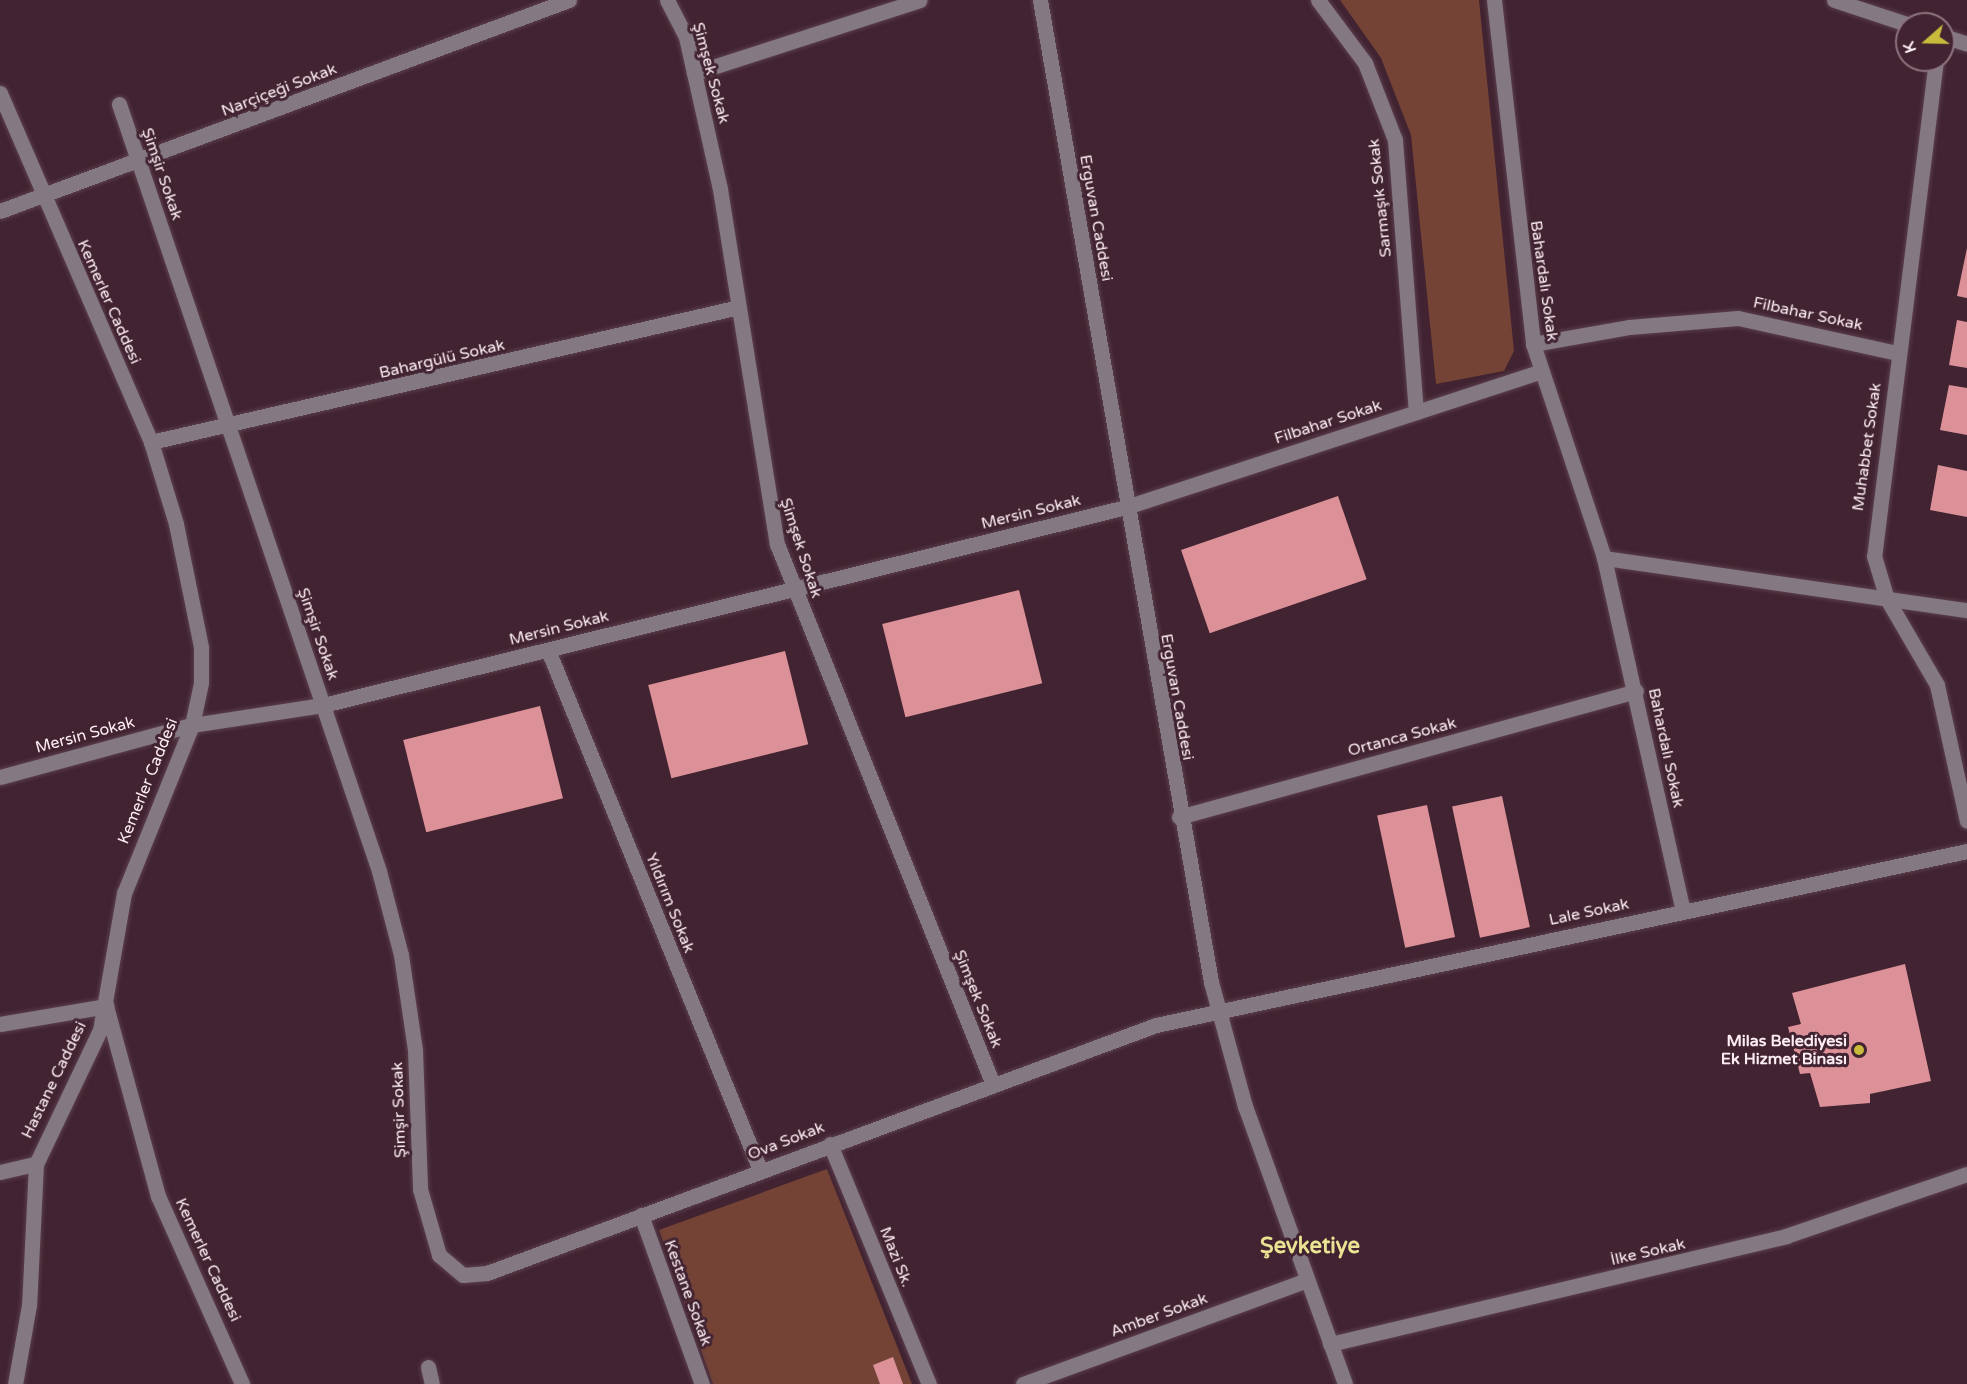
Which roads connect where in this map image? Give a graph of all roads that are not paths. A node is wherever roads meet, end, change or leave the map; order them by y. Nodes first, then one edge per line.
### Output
1 (569, 0) edge
2 (667, 0) edge
3 (920, 0) edge
4 (1040, 0) edge
5 (1318, 0) edge
6 (1494, 0) edge
7 (1834, 0) edge
8 (1895, 20) edge
9 (1934, 72) edge
10 (694, 73) junction
11 (0, 93) edge
12 (119, 104) dead end
13 (140, 161) junction
14 (44, 196) junction
15 (0, 211) edge
16 (739, 307) junction
17 (1533, 344) junction
18 (1897, 353) junction
19 (1541, 371) junction
20 (1416, 412) junction
21 (230, 428) junction
22 (151, 442) junction
23 (1126, 507) junction
24 (1604, 558) junction
25 (793, 589) junction
26 (1887, 599) junction
27 (1967, 610) edge
28 (548, 650) junction
29 (1636, 691) junction
30 (323, 705) junction
31 (192, 725) junction
32 (0, 777) edge
33 (1179, 817) junction
34 (1967, 821) edge
35 (1967, 851) edge
36 (1683, 911) junction
37 (106, 1006) junction
38 (1217, 1008) junction
39 (0, 1024) edge
40 (992, 1082) junction
41 (830, 1144) junction
42 (36, 1164) junction
43 (760, 1170) junction
44 (0, 1172) edge
45 (1967, 1174) edge
46 (420, 1189) joint
47 (641, 1215) junction
48 (1307, 1280) junction
49 (1330, 1344) junction
50 (428, 1367) dead end
51 (15, 1384) edge
52 (242, 1384) edge
53 (432, 1384) edge
54 (702, 1384) edge
55 (929, 1384) edge
56 (1023, 1384) edge
57 (1345, 1384) edge

1 - 13 street, Narçiçeği Sokak
2 - 10 street, Şimşek Sokak
3 - 10 street
4 - 23 street, Erguvan Caddesi
5 - 20 street, Sarmaşık Sokak
6 - 17 street, Bahardalı Sokak
7 - 8 street
9 - 18 street, Muhabbet Sokak
10 - 16 street, Şimşek Sokak
11 - 14 street, Kemerler Caddesi
12 - 13 street, Şimşir Sokak
13 - 14 street, Narçiçeği Sokak
13 - 21 street, Şimşir Sokak
14 - 15 street, Narçiçeği Sokak
14 - 22 street, Kemerler Caddesi
16 - 21 street, Bahargülü Sokak
16 - 25 street, Şimşek Sokak
17 - 18 street, Filbahar Sokak
17 - 19 street, Bahardalı Sokak
18 - 26 street, Muhabbet Sokak
19 - 20 street, Filbahar Sokak
19 - 24 street, Bahardalı Sokak
20 - 23 street, Filbahar Sokak
21 - 22 street, Bahargülü Sokak
21 - 30 street, Şimşir Sokak
22 - 31 street, Kemerler Caddesi
23 - 25 street, Mersin Sokak
23 - 33 street, Erguvan Caddesi
24 - 26 street
24 - 29 street, Bahardalı Sokak
25 - 28 street, Mersin Sokak
25 - 40 street, Şimşek Sokak
26 - 27 street
26 - 34 street, Muhabbet Sokak
28 - 30 street, Mersin Sokak
28 - 43 street, Yıldırım Sokak
29 - 33 street, Ortanca Sokak
29 - 36 street, Bahardalı Sokak
30 - 31 street, Mersin Sokak
30 - 46 street, Şimşir Sokak
31 - 32 street, Mersin Sokak
31 - 37 street, Kemerler Caddesi
33 - 38 street, Erguvan Caddesi
35 - 36 street, Lale Sokak
36 - 38 street, Lale Sokak
37 - 39 street
37 - 42 street, Hastane Caddesi
37 - 52 street, Kemerler Caddesi
38 - 40 street, Ova Sokak
38 - 48 street, Erguvan Caddesi
40 - 41 street, Ova Sokak
41 - 43 street, Ova Sokak
41 - 55 street, Mazi Sk.
42 - 44 street
42 - 51 street, Hastane Caddesi
43 - 47 street, Ova Sokak
45 - 49 street, İlke Sokak
46 - 47 street, Ova Sokak
47 - 54 street, Kestane Sokak
48 - 49 street, Erguvan Caddesi
48 - 56 street, Amber Sokak
49 - 57 street, Erguvan Caddesi
50 - 53 street

